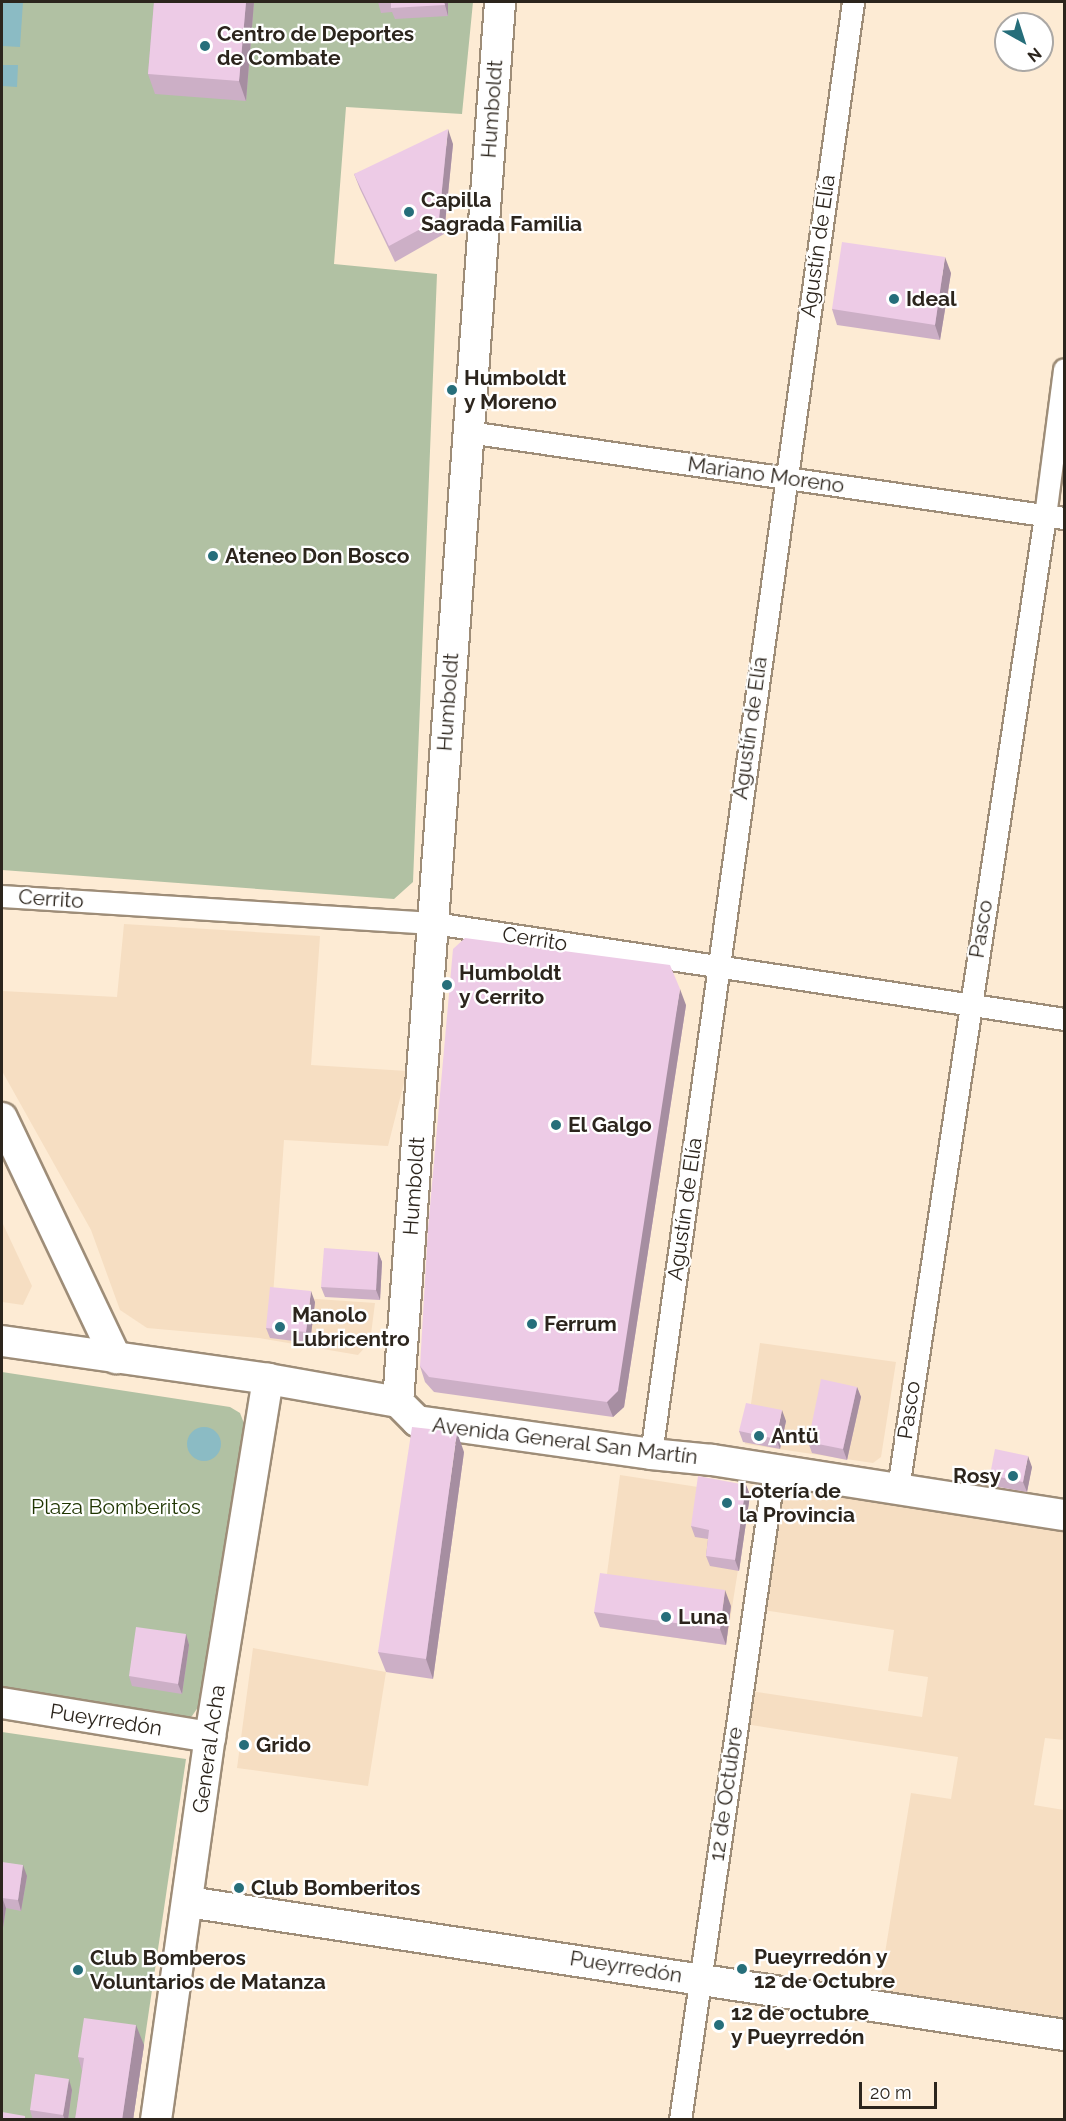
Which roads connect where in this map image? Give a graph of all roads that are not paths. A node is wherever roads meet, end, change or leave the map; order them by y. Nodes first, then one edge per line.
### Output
1 (500, 2) edge
2 (853, 2) edge
3 (1065, 369) edge
4 (468, 432) junction
5 (785, 478) junction
6 (1055, 517) edge
7 (2, 896) edge
8 (434, 923) junction
9 (718, 966) junction
10 (969, 1005) junction
11 (1065, 1019) edge
12 (2, 1118) edge
13 (2, 1341) edge
14 (116, 1358) junction
15 (268, 1379) junction
16 (398, 1402) junction
17 (651, 1454) junction
18 (774, 1469) junction
19 (898, 1488) junction
20 (1065, 1515) edge
21 (2, 1704) edge
22 (210, 1737) junction
23 (188, 1902) junction
24 (699, 1978) junction
25 (1065, 2035) edge
26 (156, 2120) edge
27 (680, 2120) edge

1 - 4 street, Humboldt
2 - 5 street, Agustín de Elía
3 - 6 street, Pasco
4 - 5 street, Mariano Moreno
4 - 8 street, Humboldt
5 - 6 street, Mariano Moreno
5 - 9 street, Agustín de Elía
6 - 10 street, Pasco
7 - 8 street, Cerrito
8 - 9 street, Cerrito
8 - 16 street, Humboldt
9 - 10 street, Cerrito
9 - 17 street, Agustín de Elía
10 - 11 street, Cerrito
10 - 19 street, Pasco
12 - 14 street
13 - 14 street
14 - 15 street
15 - 16 street
15 - 22 street, General Acha
16 - 17 street, Avenida General San Martín
17 - 18 street, Avenida General San Martín
18 - 19 street, Avenida General San Martín
18 - 24 street, 12 de Octubre
19 - 20 street, Avenida General San Martín
21 - 22 street, Pueyrredón
22 - 23 street, General Acha
23 - 24 street, Pueyrredón
23 - 26 street, General Acha
24 - 25 street, Pueyrredón
24 - 27 street, 12 de Octubre

